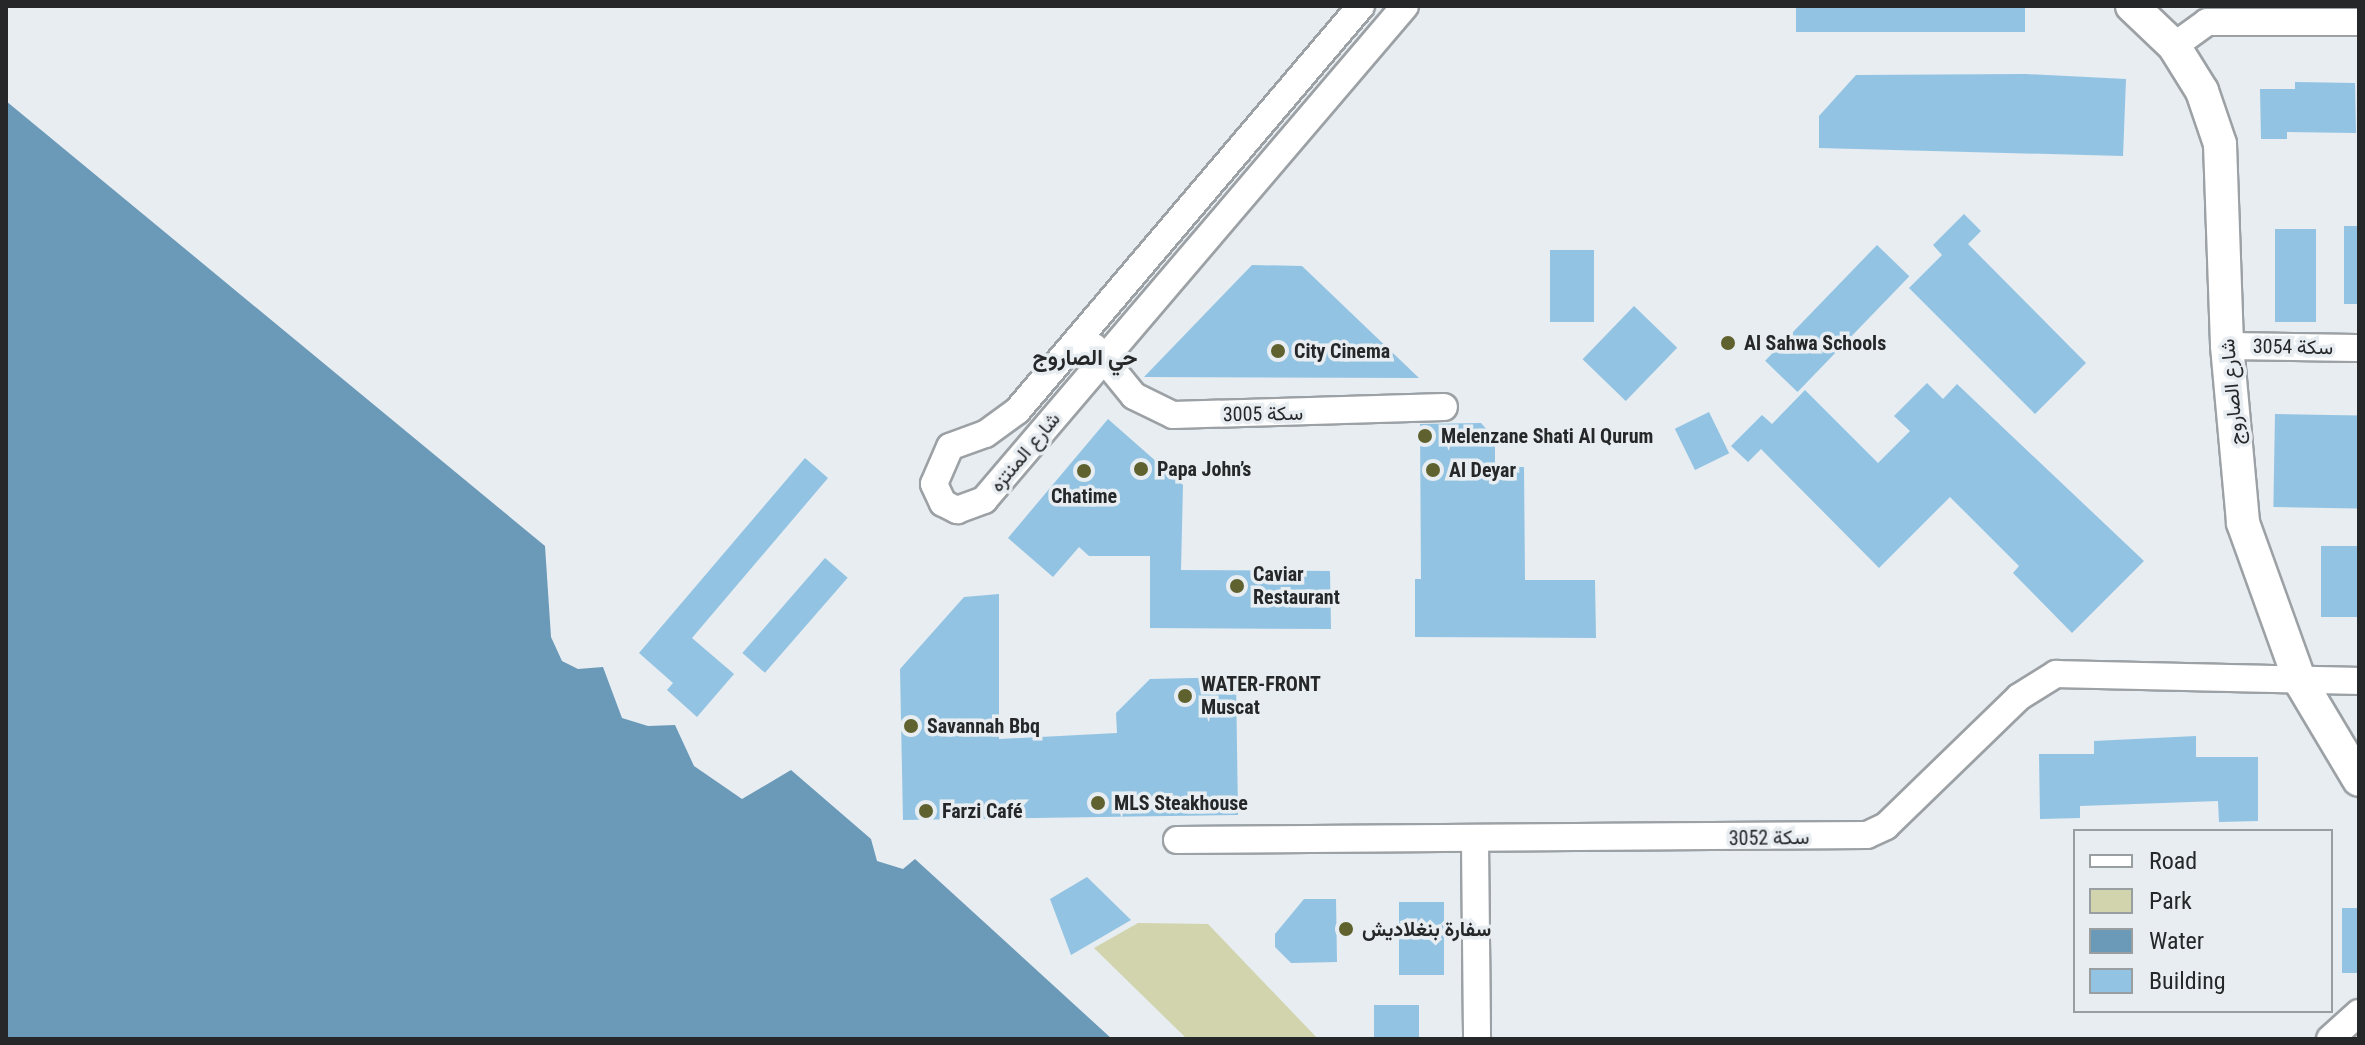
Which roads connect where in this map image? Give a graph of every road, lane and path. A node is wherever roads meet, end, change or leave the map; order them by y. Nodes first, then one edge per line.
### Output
1 (1361, 6) edge
2 (1405, 6) edge
3 (2132, 6) edge
4 (2359, 22) edge
5 (2174, 46) junction
6 (1140, 266) junction
7 (1165, 287) junction
8 (1087, 328) junction
9 (2227, 346) junction
10 (2359, 348) edge
11 (1101, 362) junction
12 (1444, 407) dead end
13 (2300, 681) junction
14 (2359, 681) edge
15 (2359, 780) edge
16 (1177, 840) dead end
17 (1475, 842) junction
18 (2359, 1013) edge
19 (1477, 1039) edge
20 (2330, 1039) edge

1 - 6 street, شارع المنتزه
2 - 7 street, شارع المنتزه
3 - 5 main road, شارع الصاروج
4 - 5 street
5 - 9 main road, شارع الصاروج
6 - 7 street
6 - 8 street, شارع المنتزه
7 - 11 street, شارع المنتزه
8 - 11 street
8 - 11 street, شارع المنتزه
9 - 10 street, سكة 3054
9 - 13 main road, شارع الصاروج
11 - 12 street, سكة 3005
13 - 14 street, سكة 3052
13 - 15 main road, شارع الصاروج
13 - 17 street, سكة 3052
16 - 17 street, سكة 3052
17 - 19 street
18 - 20 street

